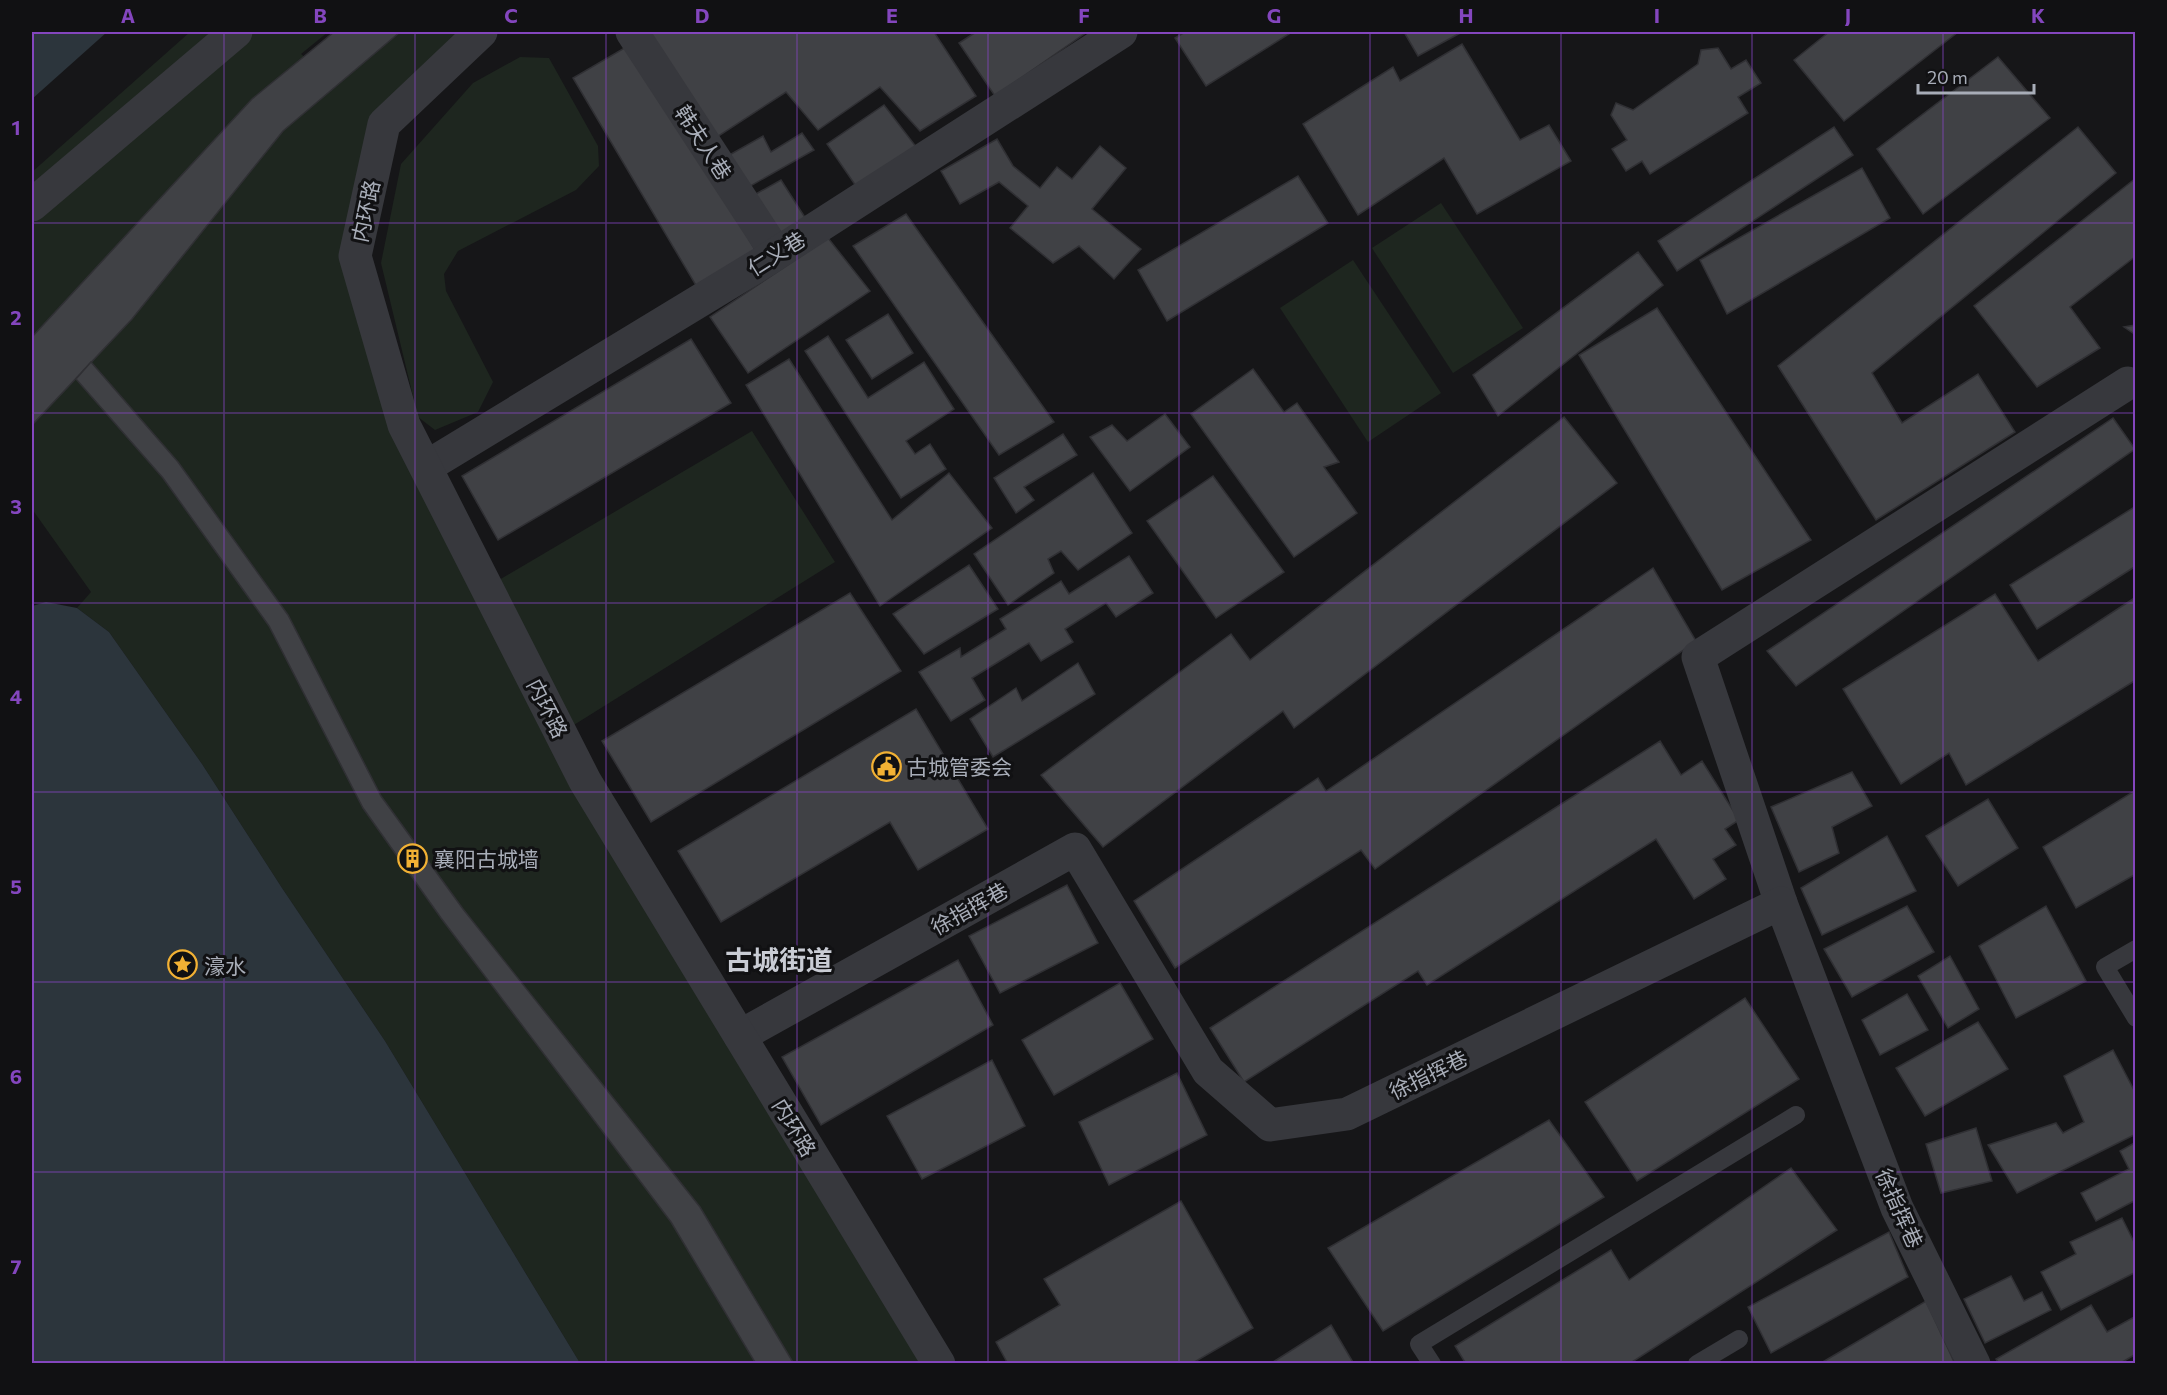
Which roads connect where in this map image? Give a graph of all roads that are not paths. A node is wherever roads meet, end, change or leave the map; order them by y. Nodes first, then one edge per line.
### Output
1 (236, 32) edge
2 (481, 32) edge
3 (632, 32) edge
4 (1121, 32) edge
5 (32, 205) edge
6 (776, 253) junction
7 (2128, 383) dead end
8 (426, 467) junction
9 (1781, 903) junction
10 (2136, 949) edge
11 (2136, 1018) edge
12 (740, 1036) junction
13 (1796, 1115) dead end
14 (1739, 1339) dead end
15 (939, 1364) edge
16 (1432, 1364) edge
17 (1697, 1364) edge
18 (1974, 1364) edge

1 - 5 street
2 - 8 street, 内环路
3 - 6 street, 韩夫人巷
4 - 6 street, 仁义巷
6 - 8 street, 仁义巷
7 - 9 street
8 - 12 street, 内环路
9 - 12 street, 徐指挥巷
9 - 18 street, 徐指挥巷
10 - 11 lane
12 - 15 street, 内环路
13 - 16 lane
14 - 17 lane

